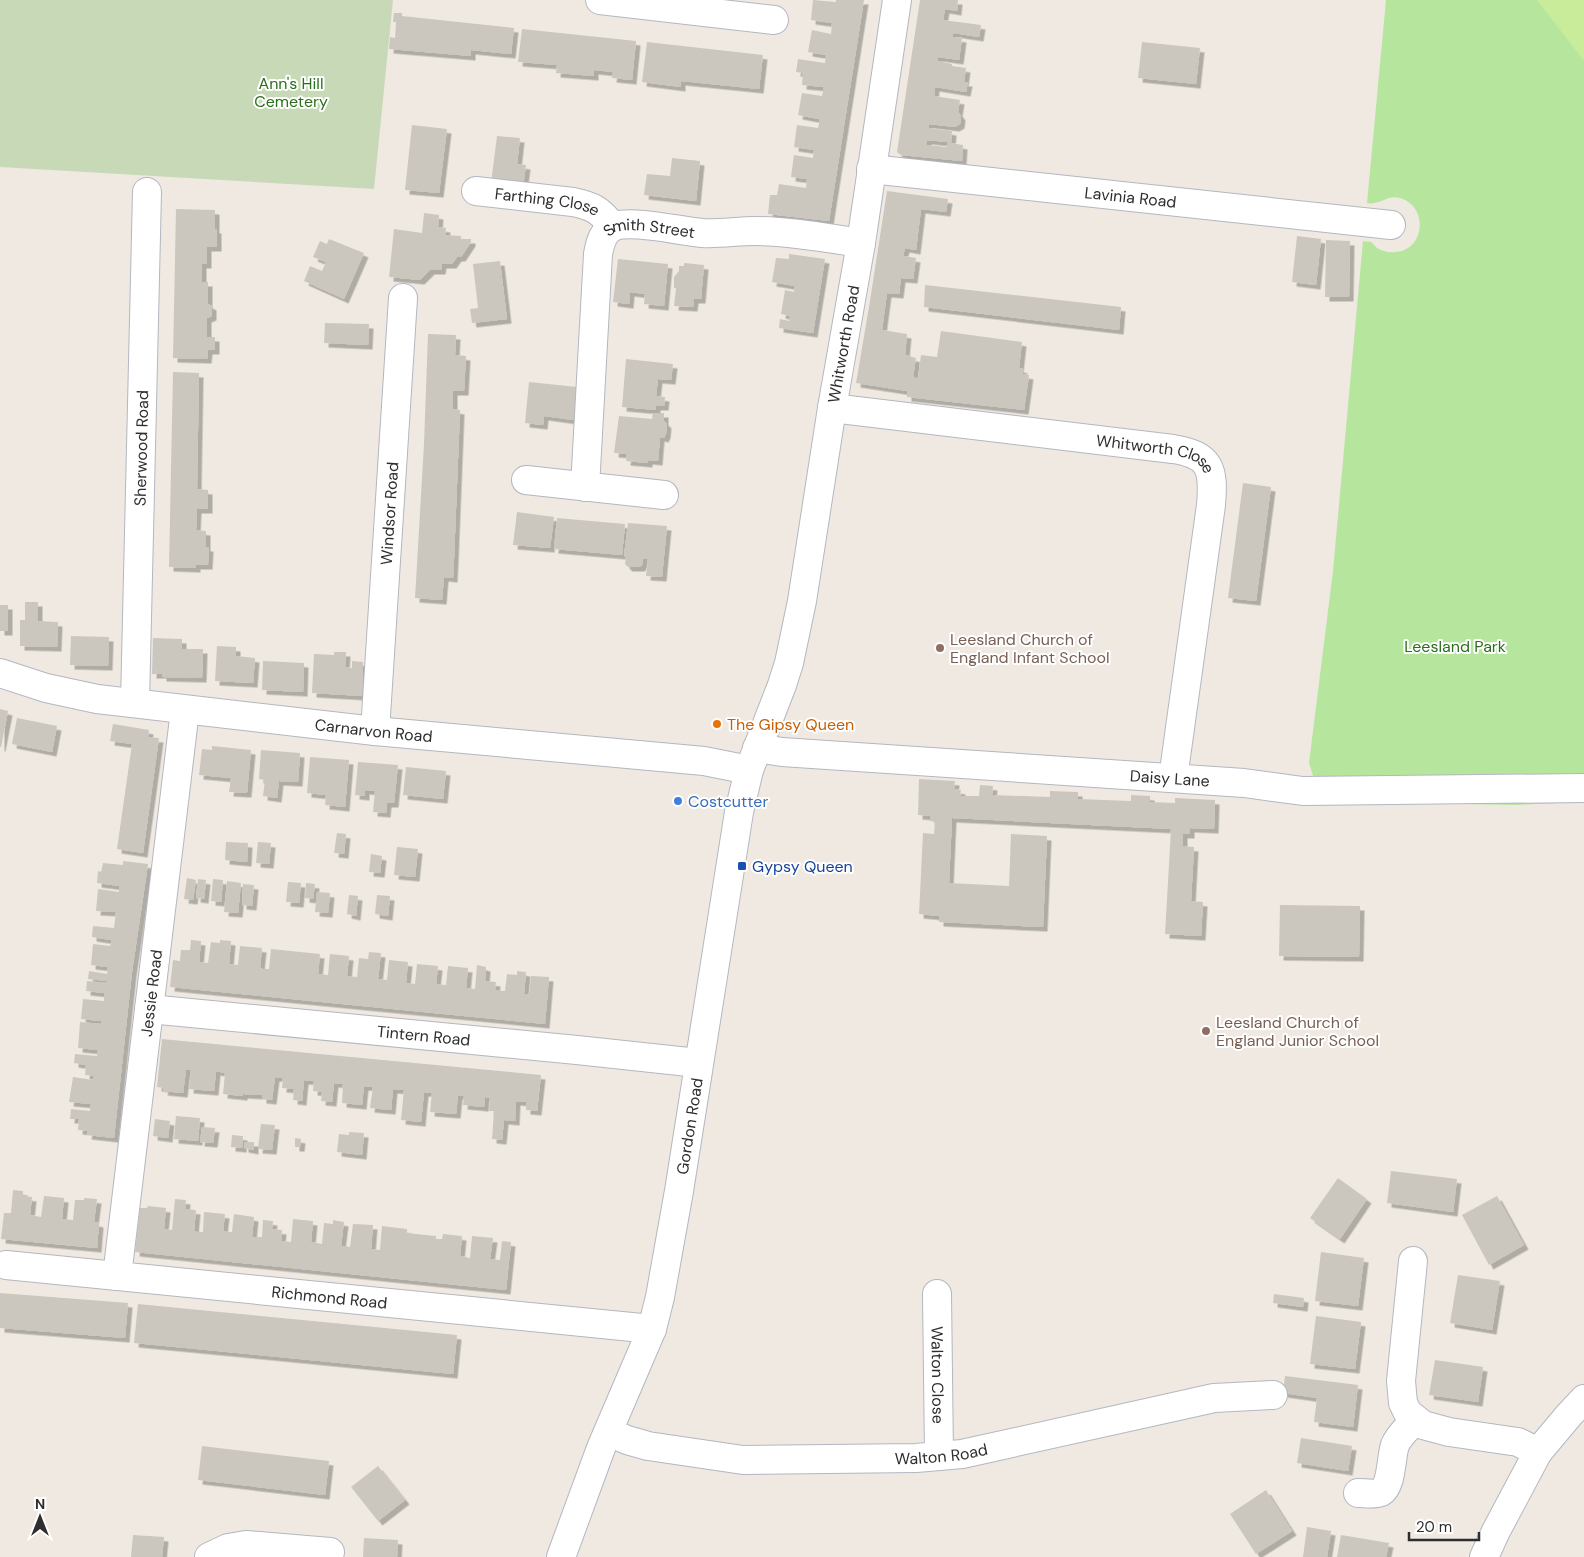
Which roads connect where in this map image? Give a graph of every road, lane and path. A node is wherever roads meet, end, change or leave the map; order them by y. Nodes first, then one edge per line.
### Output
1 (600, 0) edge
2 (896, 0) edge
3 (629, 2) edge
4 (774, 20) dead end
5 (871, 169) junction
6 (476, 191) dead end
7 (147, 192) dead end
8 (1392, 225) dead end
9 (613, 227) junction
10 (861, 243) junction
11 (403, 298) dead end
12 (832, 408) junction
13 (526, 480) dead end
14 (585, 486) junction
15 (664, 496) dead end
16 (0, 673) edge
17 (782, 685) joint
18 (135, 703) junction
19 (185, 710) junction
20 (375, 731) junction
21 (753, 759) junction
22 (1175, 764) dead end
23 (1584, 788) edge
24 (149, 1009) junction
25 (698, 1063) junction
26 (1412, 1261) dead end
27 (6, 1264) dead end
28 (117, 1276) junction
29 (937, 1294) dead end
30 (652, 1329) junction
31 (1272, 1395) dead end
32 (1584, 1399) edge
33 (1415, 1420) junction
34 (608, 1432) junction
35 (1538, 1452) junction
36 (939, 1456) junction
37 (1358, 1493) dead end
38 (330, 1552) dead end
39 (209, 1557) edge
40 (561, 1557) edge
41 (1484, 1557) edge

1 - 3 street
2 - 5 street, Whitworth Road
3 - 4 street
5 - 8 street, Lavinia Road
5 - 10 street, Whitworth Road
6 - 9 street, Farthing Close
7 - 18 street, Sherwood Road
9 - 10 street, Smith Street
9 - 14 street, Smith Street
10 - 12 street, Whitworth Road
11 - 20 street, Windsor Road
12 - 17 street, Whitworth Road
12 - 22 street, Whitworth Close
13 - 14 street
14 - 15 street
16 - 18 street, Carnarvon Road
17 - 21 street, Gordon Road
18 - 19 street, Carnarvon Road
19 - 20 street, Carnarvon Road
19 - 24 street, Jessie Road
20 - 21 street, Carnarvon Road
21 - 23 street, Daisy Lane
21 - 25 street, Gordon Road
24 - 25 street, Tintern Road
24 - 28 street, Jessie Road
25 - 30 street, Gordon Road
26 - 33 street
27 - 28 street, Richmond Road
28 - 30 street, Richmond Road
29 - 36 street, Walton Close
30 - 34 street, Gordon Road
31 - 36 street, Walton Road
32 - 35 street
33 - 35 street
33 - 37 street
34 - 36 street, Walton Road
34 - 40 street, Gordon Road
35 - 41 street
38 - 39 street

